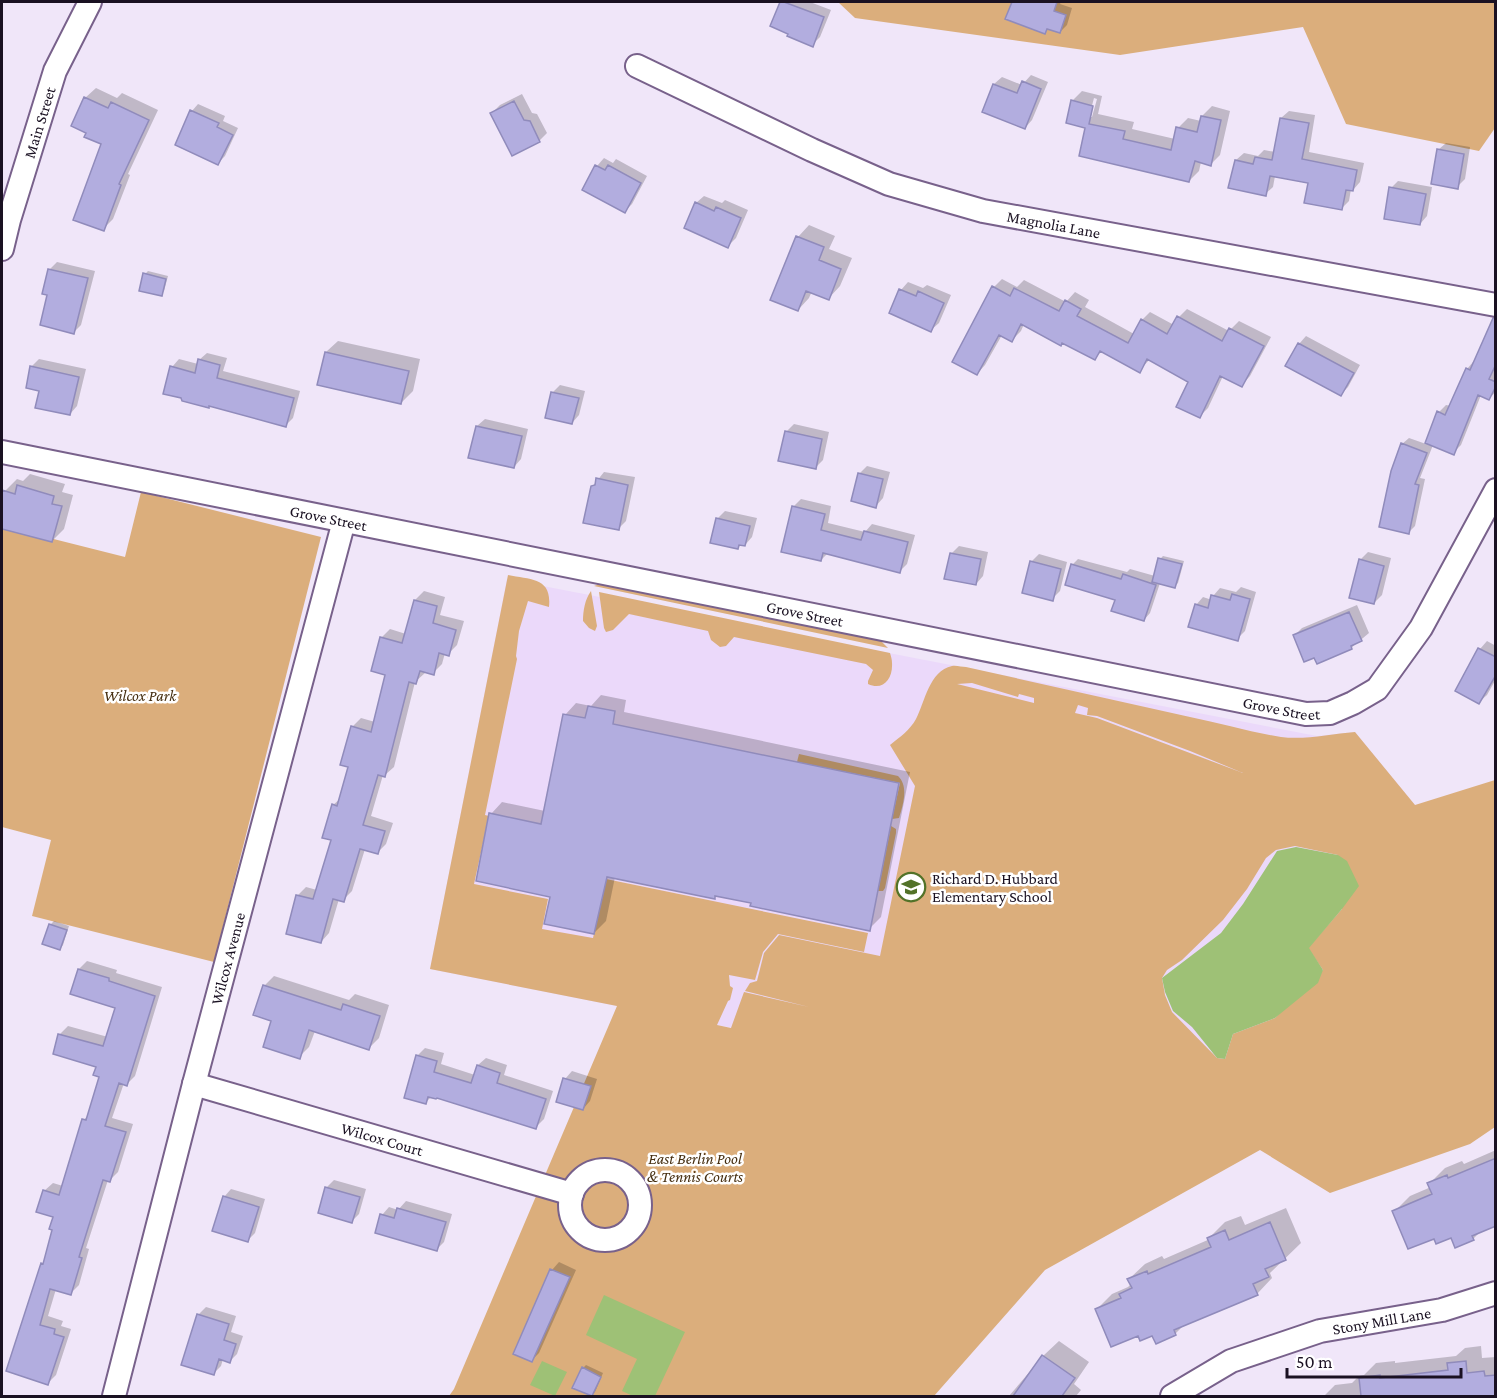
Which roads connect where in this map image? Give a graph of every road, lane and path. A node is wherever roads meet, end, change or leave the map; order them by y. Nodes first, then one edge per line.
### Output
1 (90, 2) edge
2 (637, 66) dead end
3 (2, 249) edge
4 (1496, 305) edge
5 (2, 452) edge
6 (1496, 490) edge
7 (344, 521) junction
8 (195, 1084) junction
9 (572, 1194) dead end
10 (1496, 1293) edge
11 (114, 1396) edge
12 (1173, 1396) edge

1 - 3 street, Main Street
2 - 4 street, Magnolia Lane
5 - 7 street, Grove Street
6 - 7 street, Grove Street
7 - 8 street, Wilcox Avenue
8 - 9 street, Wilcox Court
8 - 11 street, Wilcox Avenue
10 - 12 street, Stony Mill Lane

